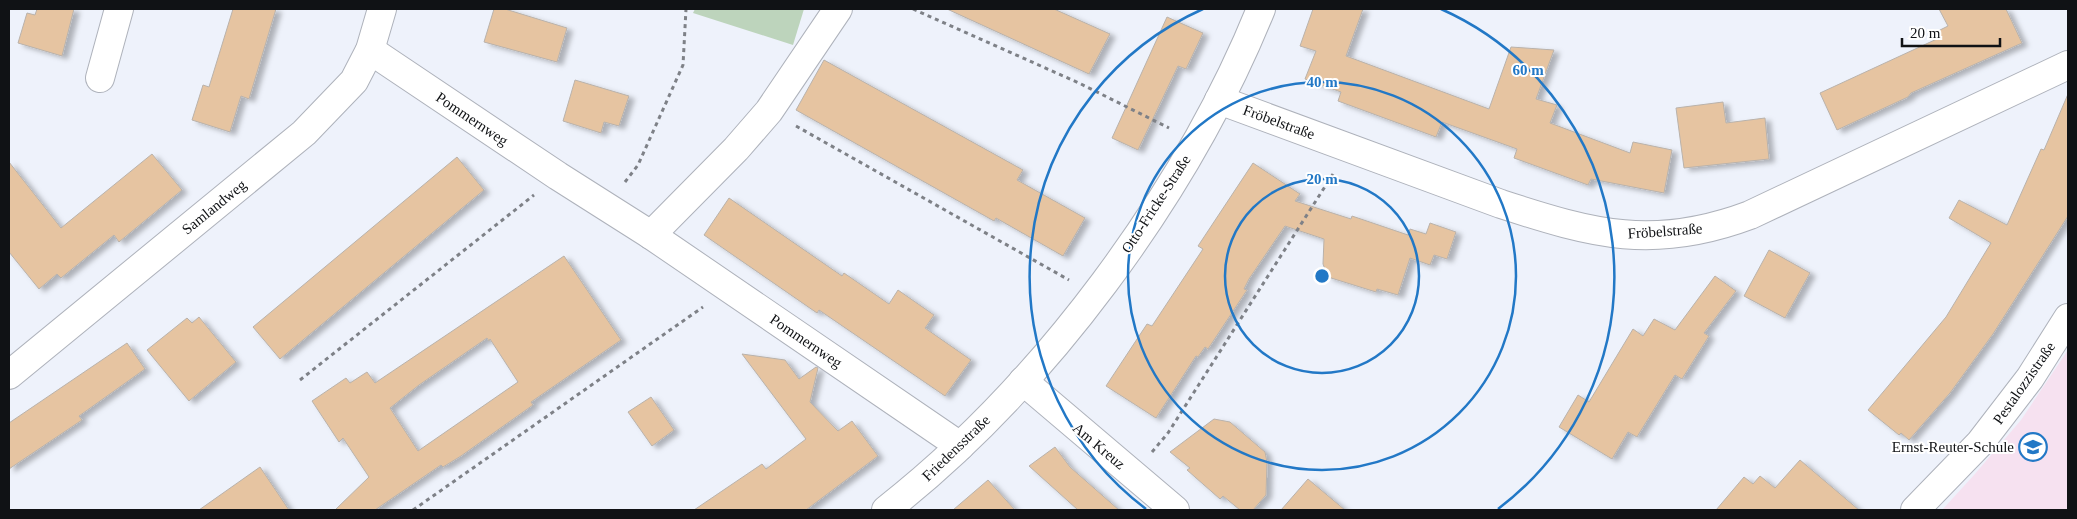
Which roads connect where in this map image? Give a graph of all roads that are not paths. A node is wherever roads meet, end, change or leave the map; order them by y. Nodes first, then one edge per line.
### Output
1 (120, 9) edge
2 (382, 9) edge
3 (838, 9) edge
4 (1261, 9) edge
5 (370, 50) junction
6 (2068, 65) edge
7 (100, 78) dead end
8 (1219, 100) junction
9 (651, 235) junction
10 (2068, 318) edge
11 (9, 375) edge
12 (1023, 381) junction
13 (960, 446) junction
14 (886, 510) edge
15 (1176, 510) edge
16 (1915, 510) edge

1 - 7 street
2 - 5 street, Samlandweg
3 - 9 street
4 - 8 street, Otto-Fricke-Straße
5 - 9 street, Pommernweg
5 - 11 street, Samlandweg
6 - 8 street, Fröbelstraße
8 - 12 street, Otto-Fricke-Straße
9 - 13 street, Pommernweg
10 - 16 street, Pestalozzistraße
12 - 13 street, Friedensstraße
12 - 15 street, Am Kreuz
13 - 14 street, Friedensstraße

